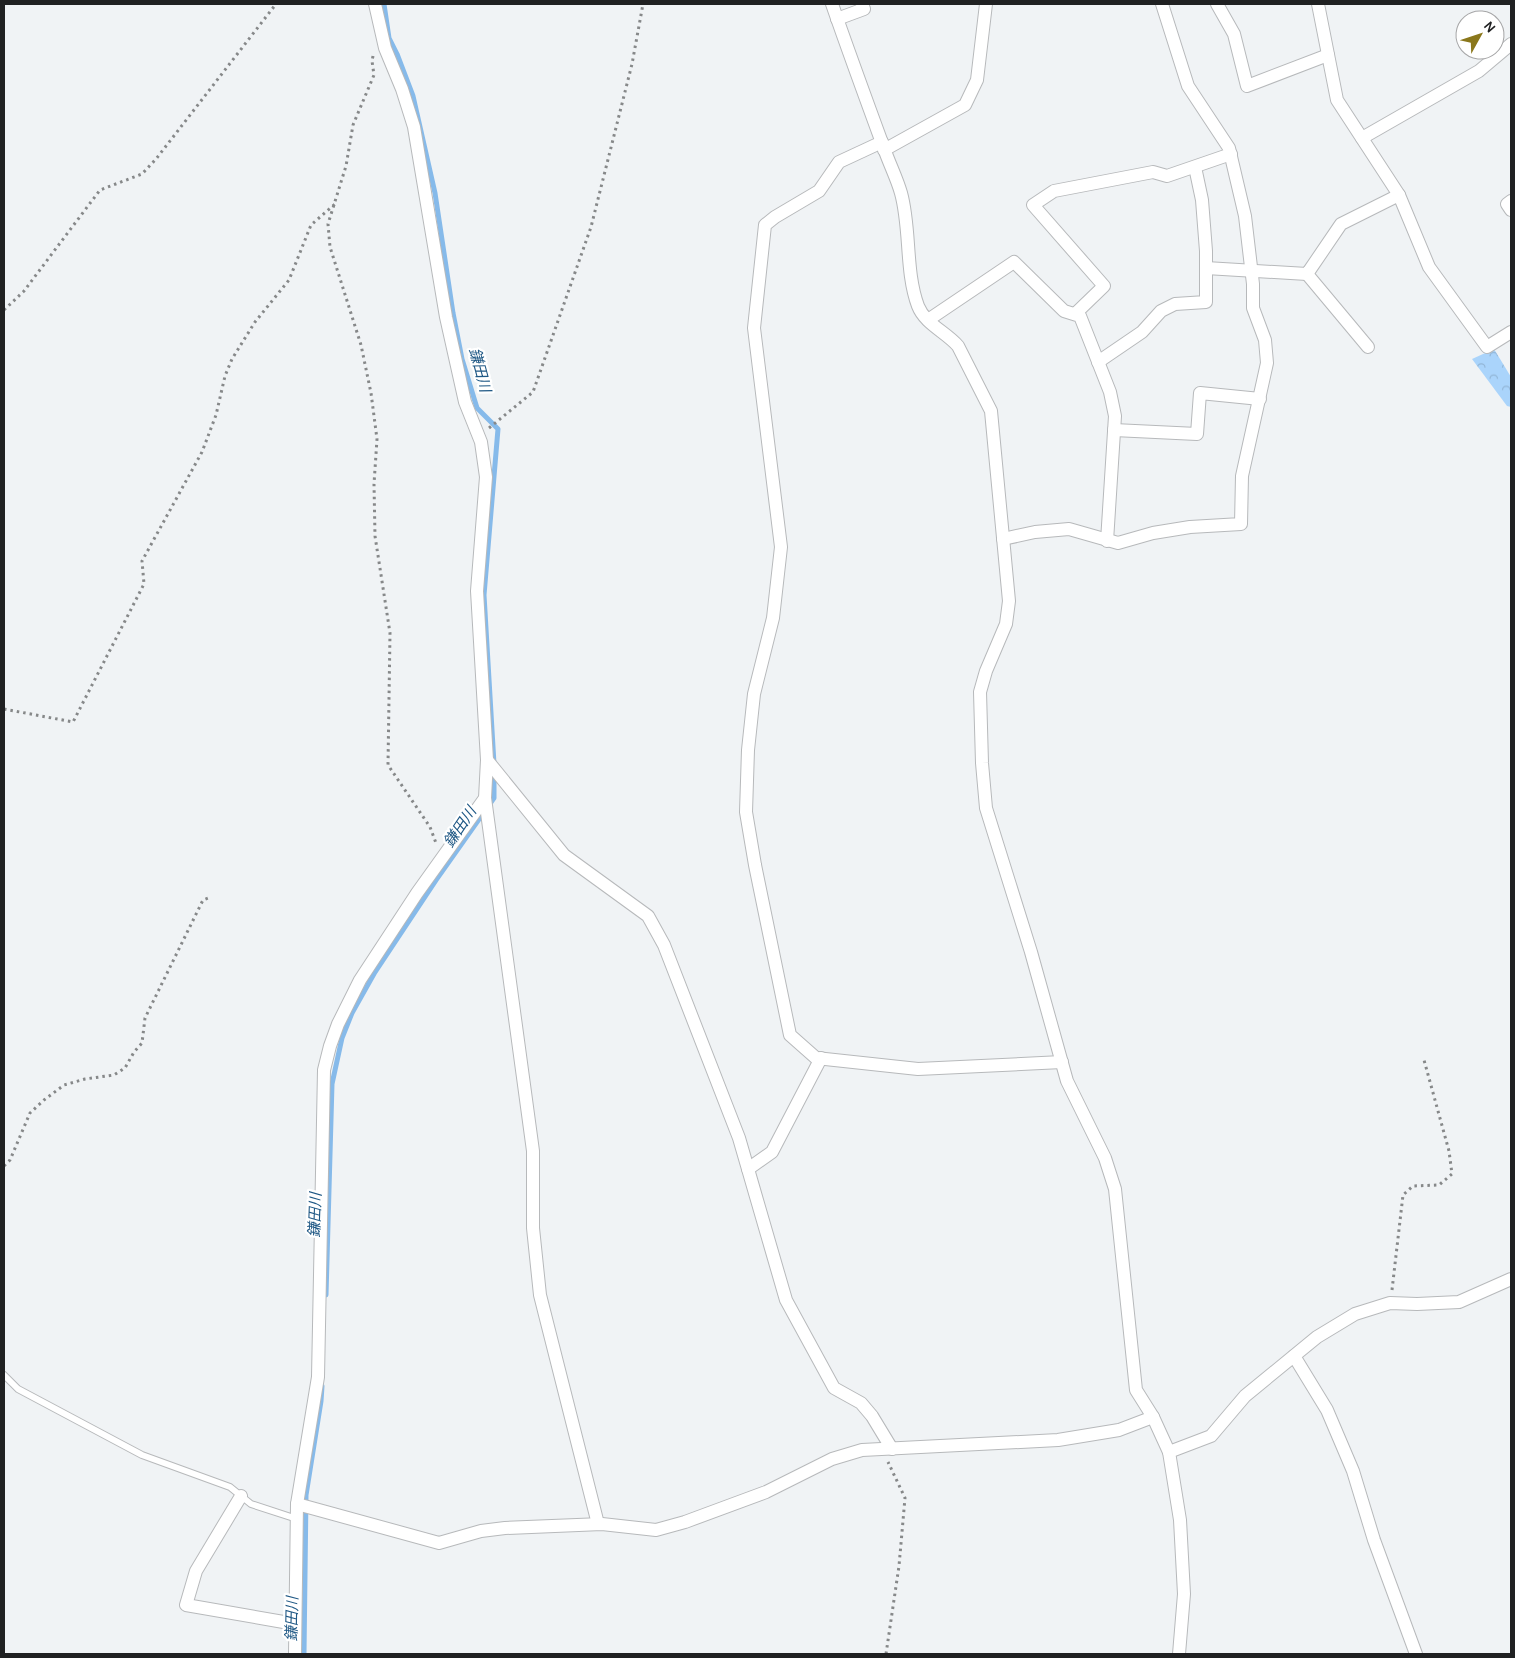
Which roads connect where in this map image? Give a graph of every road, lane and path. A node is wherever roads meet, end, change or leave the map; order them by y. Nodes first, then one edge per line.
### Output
1 (276, 4) edge
2 (375, 4) edge
3 (643, 4) edge
4 (832, 4) edge
5 (862, 4) edge
6 (986, 4) edge
7 (1217, 4) edge
8 (1318, 4) edge
9 (1164, 5) edge
10 (837, 19) junction
11 (381, 33) junction
12 (1509, 52) edge
13 (1328, 55) junction
14 (1362, 138) junction
15 (883, 146) junction
16 (1231, 154) junction
17 (1194, 167) junction
18 (1400, 195) junction
19 (1511, 201) edge
20 (335, 204) junction
21 (1511, 210) edge
22 (1206, 268) junction
23 (1252, 271) junction
24 (1307, 274) junction
25 (4, 310) edge
26 (1075, 314) junction
27 (928, 320) junction
28 (1511, 332) edge
29 (1368, 347) dead end
30 (1098, 362) junction
31 (1260, 399) junction
32 (1114, 430) junction
33 (479, 437) junction
34 (1003, 539) junction
35 (1107, 541) junction
36 (4, 709) edge
37 (488, 760) junction
38 (485, 798) junction
39 (442, 857) junction
40 (211, 897) dead end
41 (821, 1058) junction
42 (1424, 1060) dead end
43 (1062, 1062) junction
44 (4, 1166) edge
45 (748, 1169) junction
46 (1511, 1279) edge
47 (1390, 1303) junction
48 (1294, 1356) junction
49 (4, 1375) edge
50 (1153, 1417) junction
51 (887, 1449) junction
52 (1169, 1452) junction
53 (241, 1496) junction
54 (297, 1504) junction
55 (297, 1519) junction
56 (598, 1524) junction
57 (296, 1624) junction
58 (295, 1654) edge
59 (886, 1654) edge
60 (1179, 1654) edge
61 (1416, 1654) edge

1 - 25 path
2 - 11 street
3 - 33 path
4 - 10 street
5 - 10 street
6 - 15 street
7 - 13 street
8 - 13 street
9 - 16 street
10 - 15 street
11 - 20 path
11 - 33 street
12 - 14 street
13 - 14 street
14 - 18 street
15 - 27 street
15 - 41 street
16 - 17 street
16 - 23 street
17 - 22 street
17 - 26 street
18 - 24 street
18 - 28 street
19 - 21 street
20 - 36 path
20 - 39 path
22 - 23 street
22 - 30 street
23 - 24 street
23 - 31 street
24 - 29 street
26 - 27 street
26 - 30 street
27 - 34 street
30 - 32 street
31 - 32 street
31 - 35 street
32 - 35 street
33 - 37 street
34 - 35 street
34 - 43 street
37 - 38 street
37 - 45 street
38 - 39 street
38 - 56 street
39 - 54 street
40 - 44 path
41 - 43 street
41 - 45 street
42 - 47 path
43 - 50 street
45 - 51 street
46 - 47 street
47 - 48 street
48 - 52 street
48 - 61 street
49 - 53 lane
50 - 51 street
50 - 52 street
51 - 56 street
51 - 59 path
52 - 60 street
53 - 55 lane
53 - 57 street
54 - 55 street
54 - 56 street
55 - 57 street
57 - 58 street

